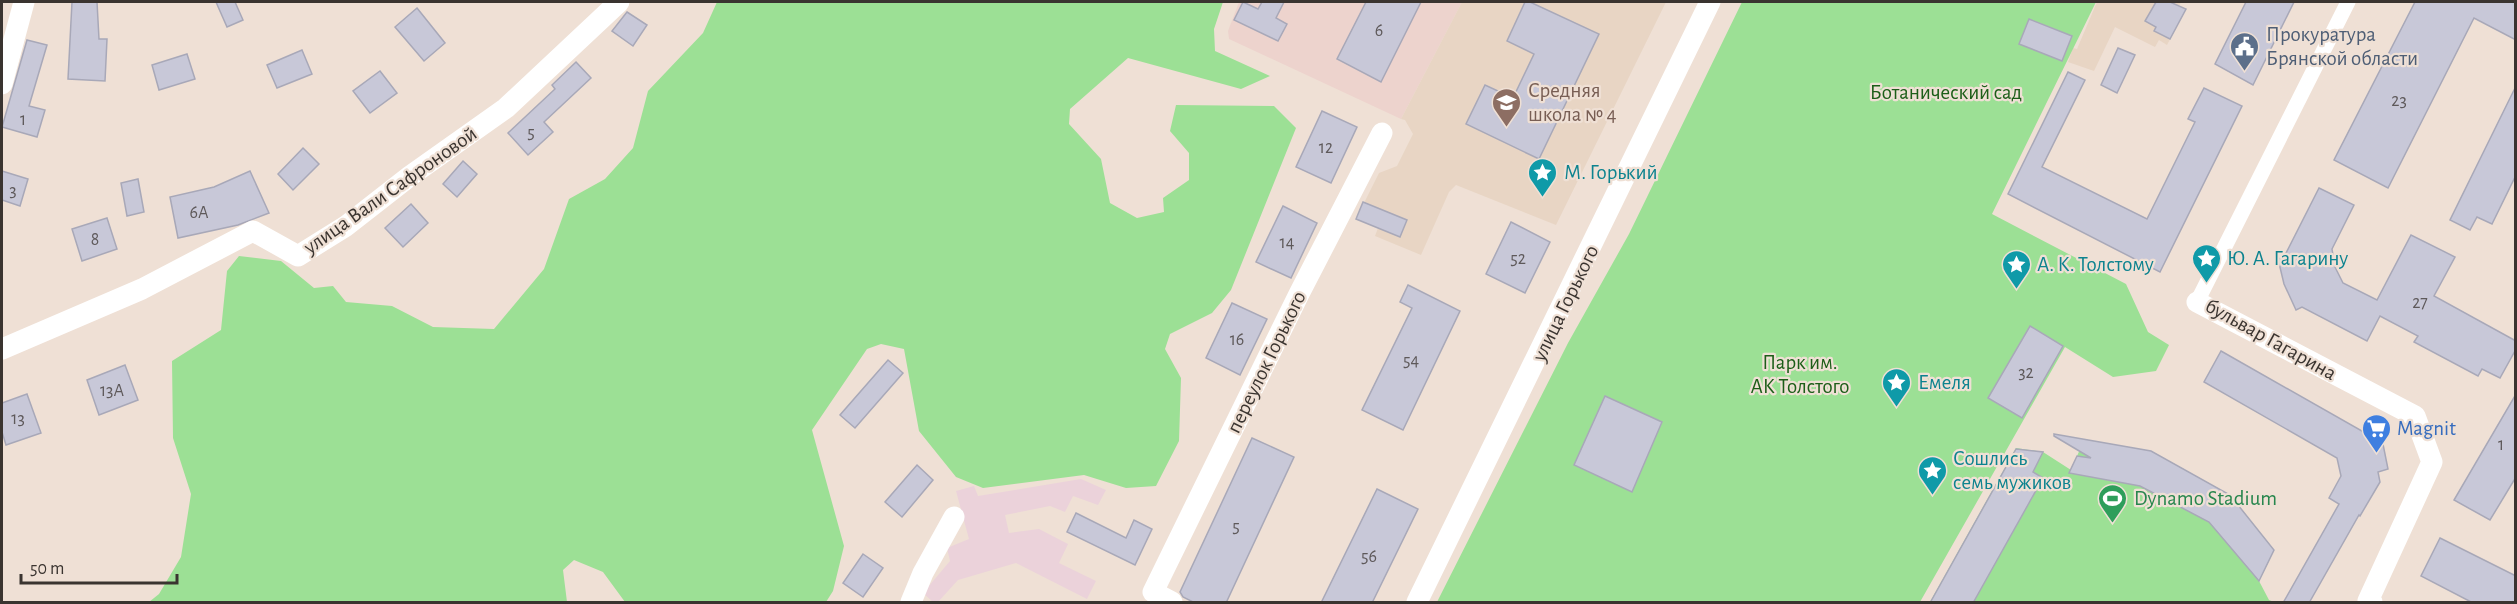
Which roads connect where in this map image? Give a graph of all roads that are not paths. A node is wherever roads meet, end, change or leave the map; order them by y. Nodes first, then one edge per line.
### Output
1 (24, 2) edge
2 (619, 2) edge
3 (1710, 2) edge
4 (2348, 2) edge
5 (2, 84) edge
6 (1383, 134) dead end
7 (2197, 302) joint
8 (2, 349) edge
9 (954, 517) dead end
10 (2369, 602) edge
11 (911, 603) edge
12 (1172, 603) edge
13 (1417, 603) edge

1 - 5 street
2 - 8 street, улица Вали Сафроновой
3 - 13 street, улица Горького
4 - 7 street, бульвар Гагарина
6 - 12 street, переулок Горького
7 - 10 street, бульвар Гагарина
9 - 11 street

